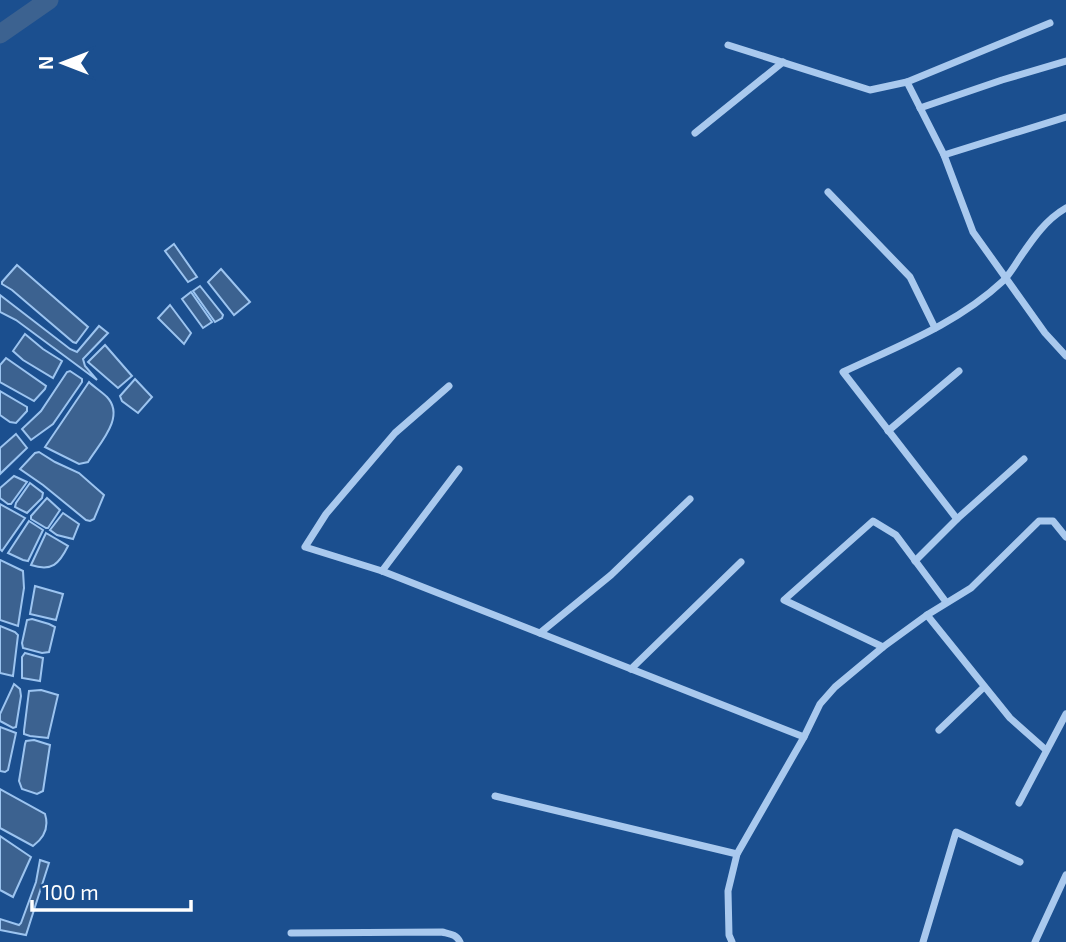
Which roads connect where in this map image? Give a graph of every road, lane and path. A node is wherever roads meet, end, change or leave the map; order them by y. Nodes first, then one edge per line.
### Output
1 (1050, 23) dead end
2 (728, 45) dead end
3 (1066, 61) edge
4 (783, 62) junction
5 (907, 82) junction
6 (920, 108) junction
7 (1066, 117) edge
8 (695, 133) dead end
9 (944, 155) junction
10 (828, 192) dead end
11 (1066, 208) edge
12 (1005, 279) junction
13 (935, 328) junction
14 (1066, 356) edge
15 (959, 371) dead end
16 (449, 386) dead end
17 (888, 431) junction
18 (1024, 458) dead end
19 (459, 469) dead end
20 (690, 499) dead end
21 (957, 519) junction
22 (1066, 537) edge
23 (915, 561) junction
24 (741, 562) dead end
25 (382, 571) junction
26 (946, 602) junction
27 (927, 615) junction
28 (540, 633) junction
29 (883, 647) junction
30 (631, 669) junction
31 (984, 687) junction
32 (1066, 713) edge
33 (939, 730) dead end
34 (804, 737) junction
35 (1046, 750) junction
36 (495, 796) dead end
37 (1019, 803) dead end
38 (737, 854) junction
39 (1020, 862) dead end
40 (1066, 875) edge
41 (291, 933) dead end
42 (460, 942) edge
43 (732, 942) edge
44 (923, 942) edge
45 (1035, 942) edge

1 - 5 street
2 - 4 street
3 - 6 street
4 - 5 street
4 - 8 street
5 - 6 street
6 - 9 street
7 - 9 street
9 - 12 street
10 - 13 street
11 - 12 street
12 - 13 street
12 - 14 street
13 - 17 street
15 - 17 street
16 - 25 street
17 - 21 street
18 - 21 street
19 - 25 street
20 - 28 street
21 - 23 street
22 - 26 street
23 - 26 street
23 - 29 street
24 - 30 street
25 - 28 street
26 - 27 street
27 - 29 street
27 - 31 street
28 - 30 street
29 - 34 street
30 - 34 street
31 - 33 street
31 - 35 street
32 - 35 street
34 - 38 street
35 - 37 street
36 - 38 street
38 - 43 street
39 - 44 street
40 - 45 street
41 - 42 street

